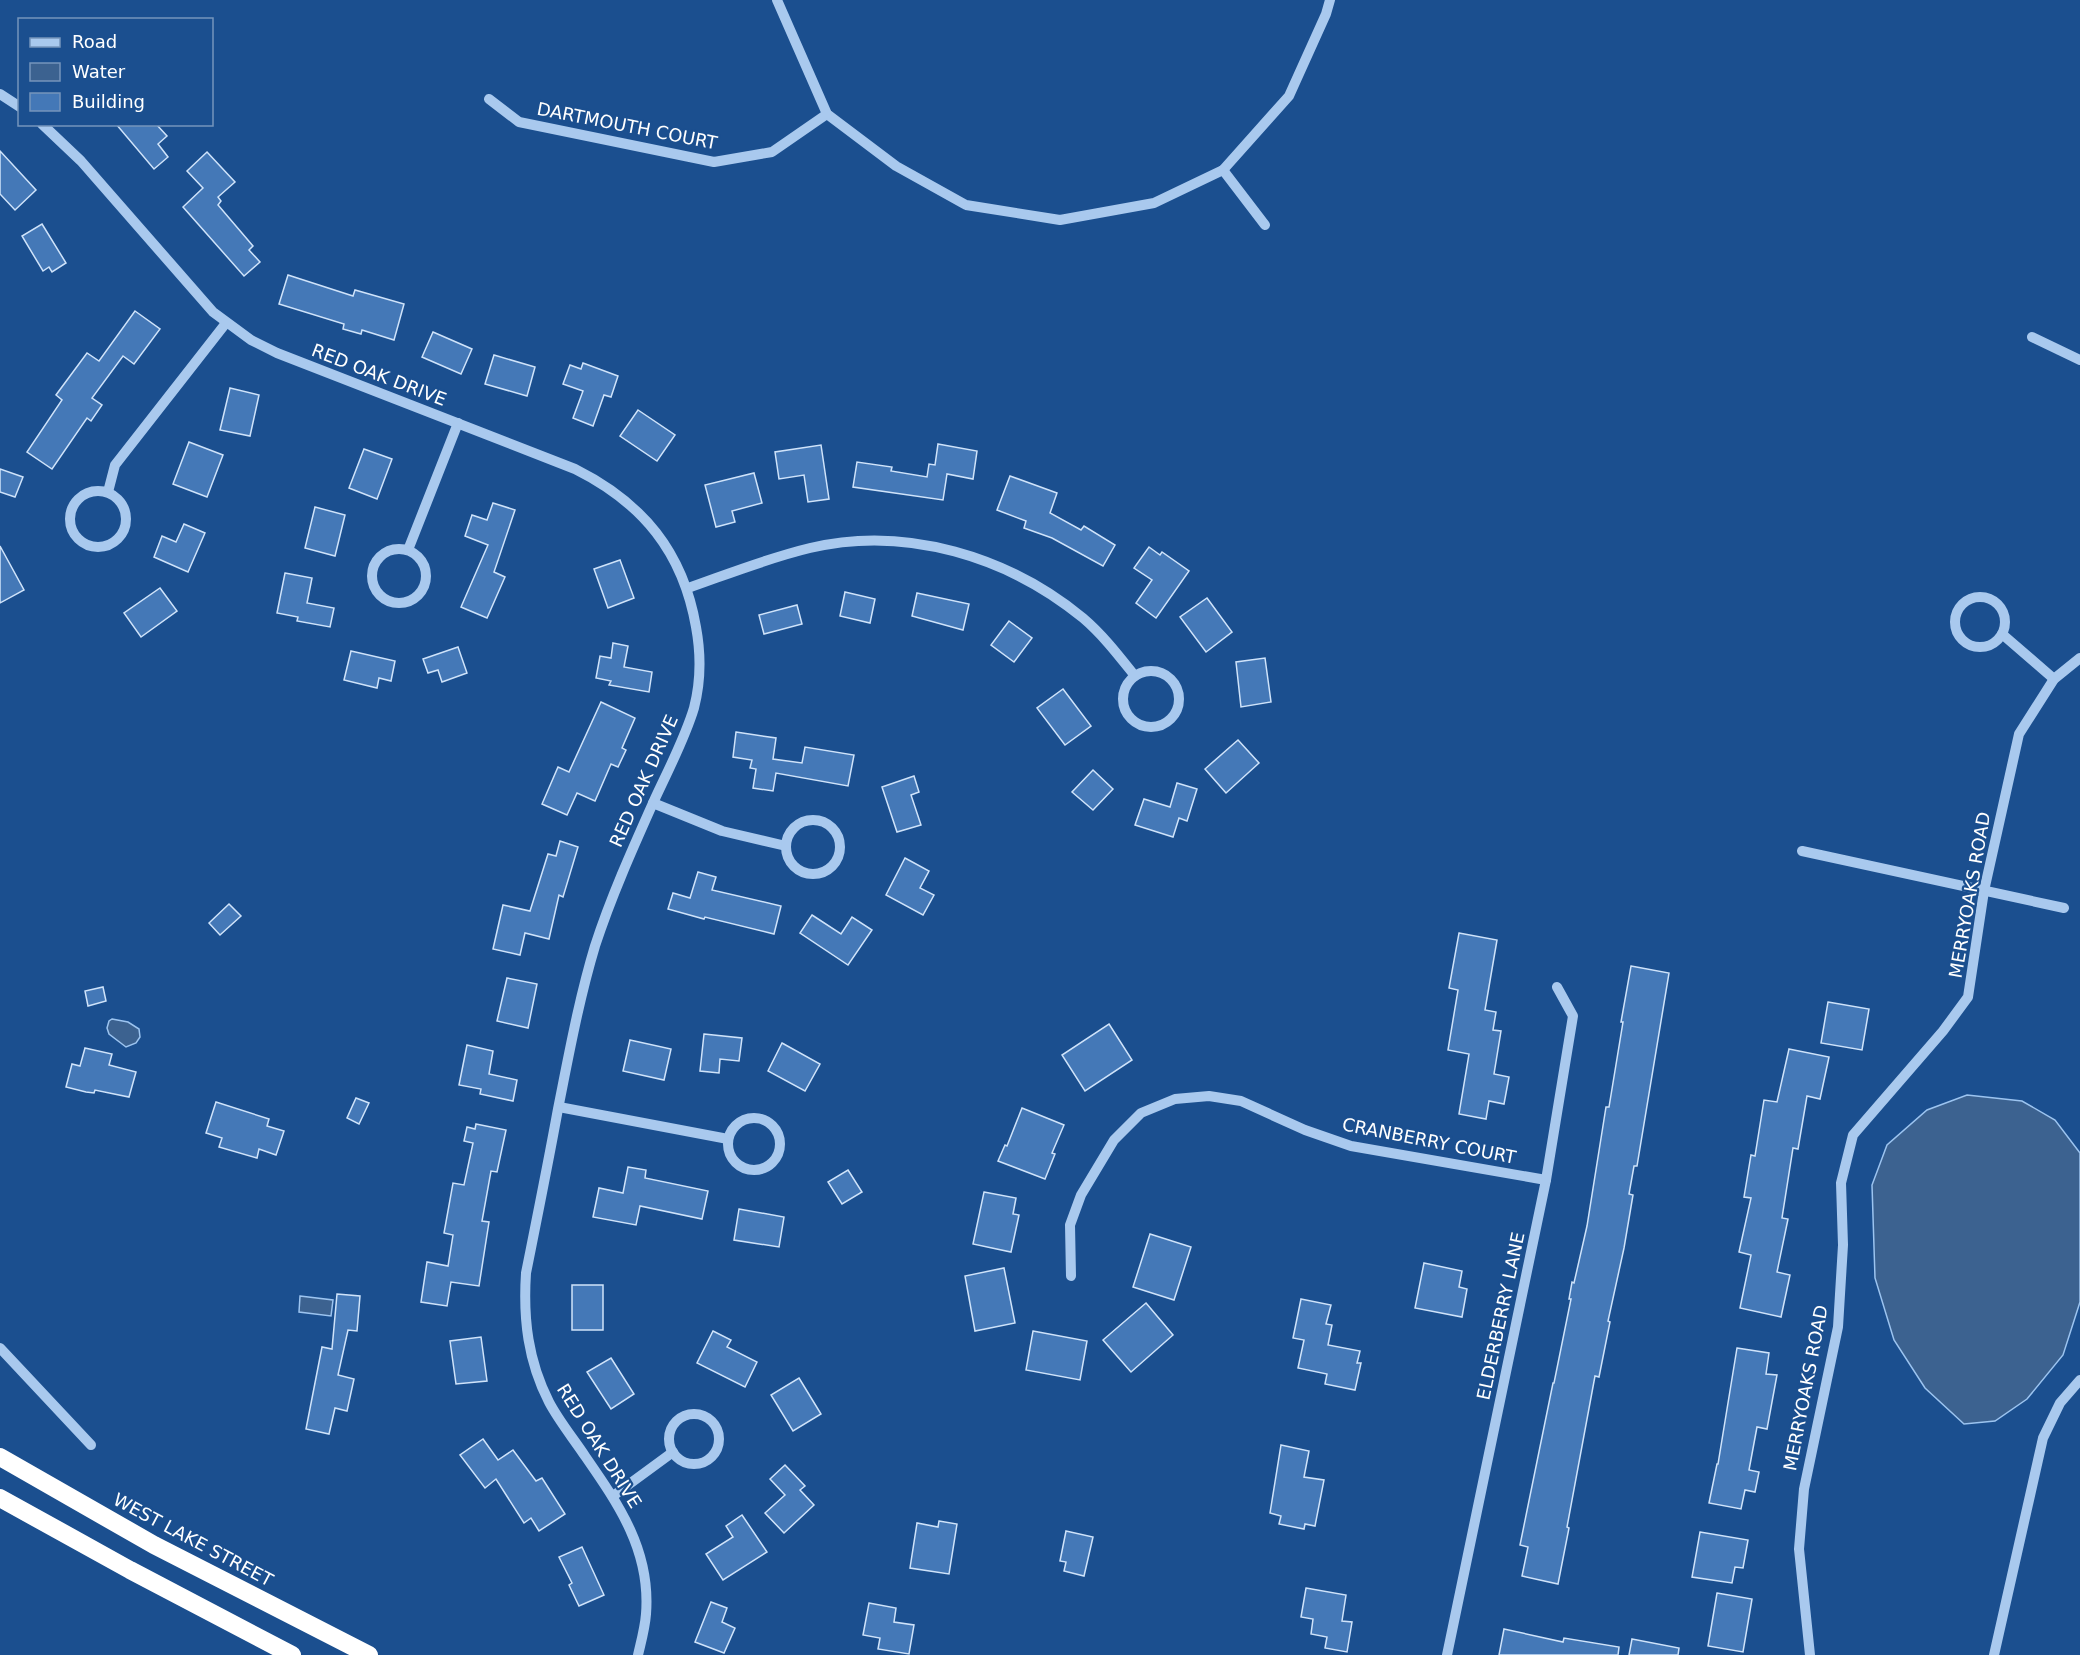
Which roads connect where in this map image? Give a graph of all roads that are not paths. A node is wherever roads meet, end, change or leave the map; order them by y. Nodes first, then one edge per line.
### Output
1 (777, 0) edge
2 (1330, 0) edge
3 (0, 94) edge
4 (489, 99) dead end
5 (18, 105) edge
6 (827, 114) junction
7 (44, 126) edge
8 (1223, 170) junction
9 (1265, 225) dead end
10 (226, 323) junction
11 (2032, 337) dead end
12 (2080, 360) edge
13 (458, 423) junction
14 (108, 492) junction
15 (408, 550) junction
16 (688, 588) junction
17 (2002, 634) junction
18 (2080, 658) edge
19 (1135, 676) junction
20 (2054, 678) junction
21 (653, 803) junction
22 (786, 846) junction
23 (1802, 851) dead end
24 (1984, 891) junction
25 (2064, 908) dead end
26 (1557, 987) dead end
27 (559, 1107) junction
28 (728, 1139) junction
29 (1546, 1180) junction
30 (1071, 1276) dead end
31 (0, 1347) edge
32 (2080, 1380) edge
33 (91, 1445) dead end
34 (672, 1452) junction
35 (0, 1457) edge
36 (613, 1496) junction
37 (0, 1498) edge
38 (292, 1655) edge
39 (369, 1655) edge
40 (638, 1655) edge
41 (1447, 1655) edge
42 (1810, 1655) edge
43 (1994, 1655) edge

1 - 6 street
2 - 8 street
3 - 5 street
4 - 6 street, DARTMOUTH COURT
6 - 8 street
7 - 10 street, RED OAK DRIVE
8 - 9 street
10 - 13 street, RED OAK DRIVE
10 - 14 street
11 - 12 street
13 - 15 street
13 - 16 street, RED OAK DRIVE
14 - 14 street
15 - 15 street
16 - 19 street
16 - 21 street, RED OAK DRIVE
17 - 17 street
17 - 20 street
18 - 20 street, MERRYOAKS ROAD
19 - 19 street
20 - 24 street, MERRYOAKS ROAD
21 - 22 street
21 - 27 street, RED OAK DRIVE
22 - 22 street
23 - 24 street
24 - 25 street
24 - 42 street, MERRYOAKS ROAD
26 - 29 street, ELDERBERRY LANE
27 - 28 street
27 - 36 street, RED OAK DRIVE
28 - 28 street
29 - 30 street, CRANBERRY COURT
29 - 41 street, ELDERBERRY LANE
31 - 33 street
32 - 43 street
34 - 34 street
34 - 36 street
35 - 39 highway, WEST LAKE STREET
36 - 40 street, RED OAK DRIVE
37 - 38 highway

